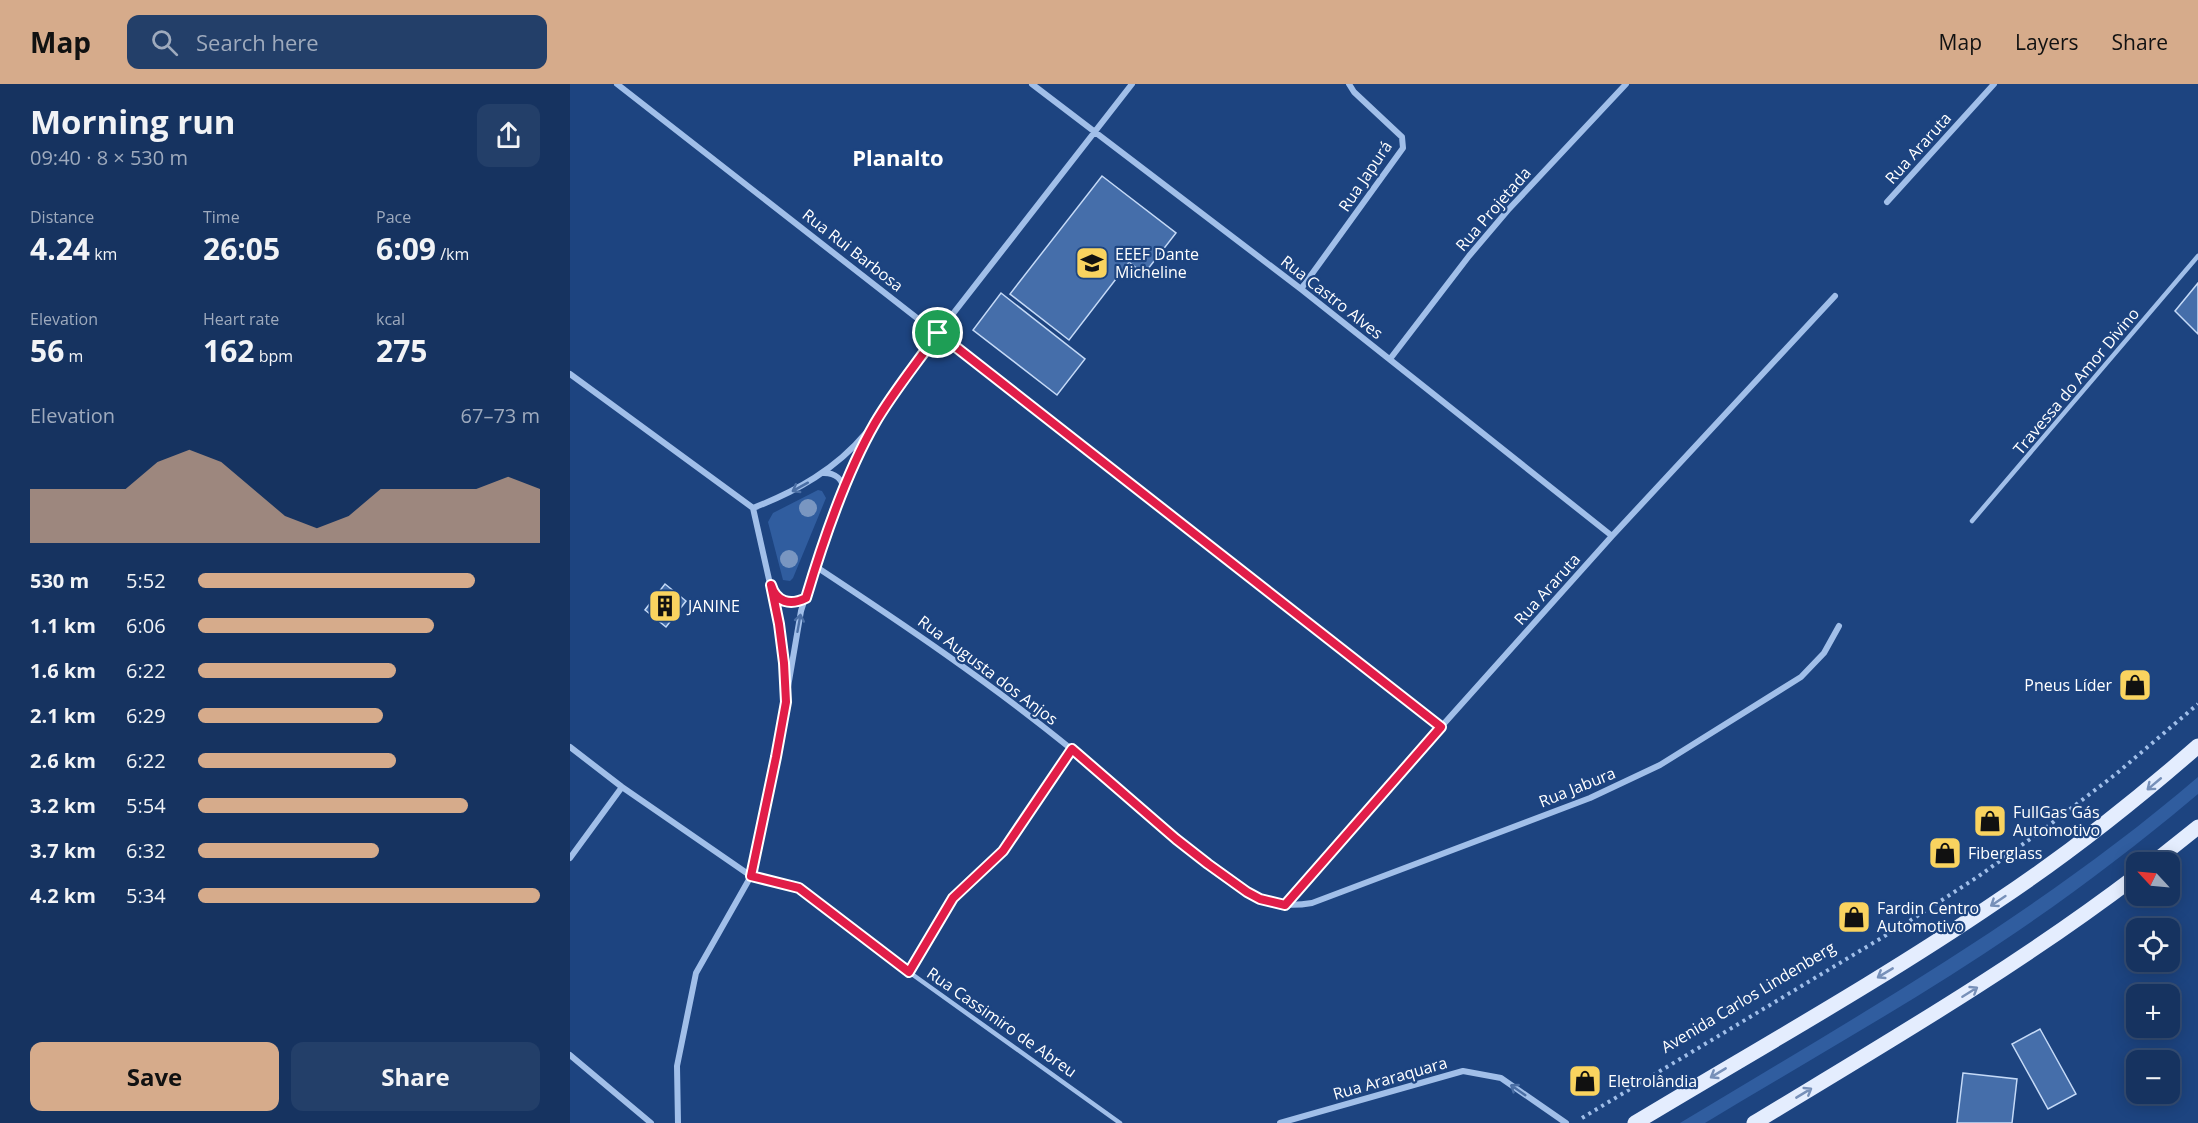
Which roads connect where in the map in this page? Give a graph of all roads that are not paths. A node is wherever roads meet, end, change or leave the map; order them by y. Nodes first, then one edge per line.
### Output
1 (617, 84) edge
2 (1032, 84) edge
3 (1132, 84) edge
4 (1349, 84) edge
5 (1626, 84) edge
6 (1994, 84) edge
7 (1094, 132) junction
8 (1887, 202) dead end
9 (2198, 256) edge
10 (1301, 289) junction
11 (1835, 296) dead end
12 (938, 333) junction
13 (1390, 359) junction
14 (570, 374) edge
15 (875, 422) junction
16 (824, 473) junction
17 (844, 491) junction
18 (753, 508) junction
19 (1972, 521) dead end
20 (1612, 536) junction
21 (815, 566) junction
22 (771, 585) junction
23 (806, 598) junction
24 (1839, 626) dead end
25 (786, 702) junction
26 (1441, 727) junction
27 (2198, 746) edge
28 (570, 747) edge
29 (1072, 749) junction
30 (622, 787) junction
31 (2198, 827) edge
32 (2167, 852) edge
33 (570, 858) edge
34 (751, 876) junction
35 (2126, 884) edge
36 (1285, 905) junction
37 (909, 972) junction
38 (570, 1055) edge
39 (651, 1123) edge
40 (678, 1123) edge
41 (1120, 1123) edge
42 (1280, 1123) edge
43 (1566, 1123) edge
44 (1635, 1123) edge
45 (1754, 1123) edge

1 - 12 street, Rua Rui Barbosa
2 - 7 street, Rua Castro Alves
3 - 7 street
4 - 10 street, Rua Japurá
5 - 13 street, Rua Projetada
6 - 8 street, Rua Araruta
7 - 10 street, Rua Castro Alves
7 - 12 street
9 - 19 lane, Travessa do Amor Divino
10 - 13 street, Rua Castro Alves
11 - 20 street, Rua Araruta
12 - 15 street
12 - 26 street, Rua Rui Barbosa
13 - 20 street, Rua Castro Alves
14 - 18 street
15 - 16 street
15 - 17 street
16 - 17 street
16 -> 18 street
17 - 21 street
18 - 22 street
20 - 26 street, Rua Araruta
21 - 23 street
21 - 29 street, Rua Augusta dos Anjos
22 - 23 street
22 - 25 street
25 -> 23 street
24 - 36 street, Rua Jabura
25 - 34 street
26 - 36 street, Rua Araruta
27 -> 44 main road
28 - 30 street, Rua Cassimiro de Abreu
29 - 36 street, Rua Augusta dos Anjos
29 - 37 lane
30 - 33 street
30 - 34 street, Rua Cassimiro de Abreu
31 - 32 main road
34 - 37 lane, Rua Cassimiro de Abreu
34 - 40 street
45 -> 35 main road
37 - 41 lane, Rua Cassimiro de Abreu
38 - 39 street
43 -> 42 street, Rua Araraquara

